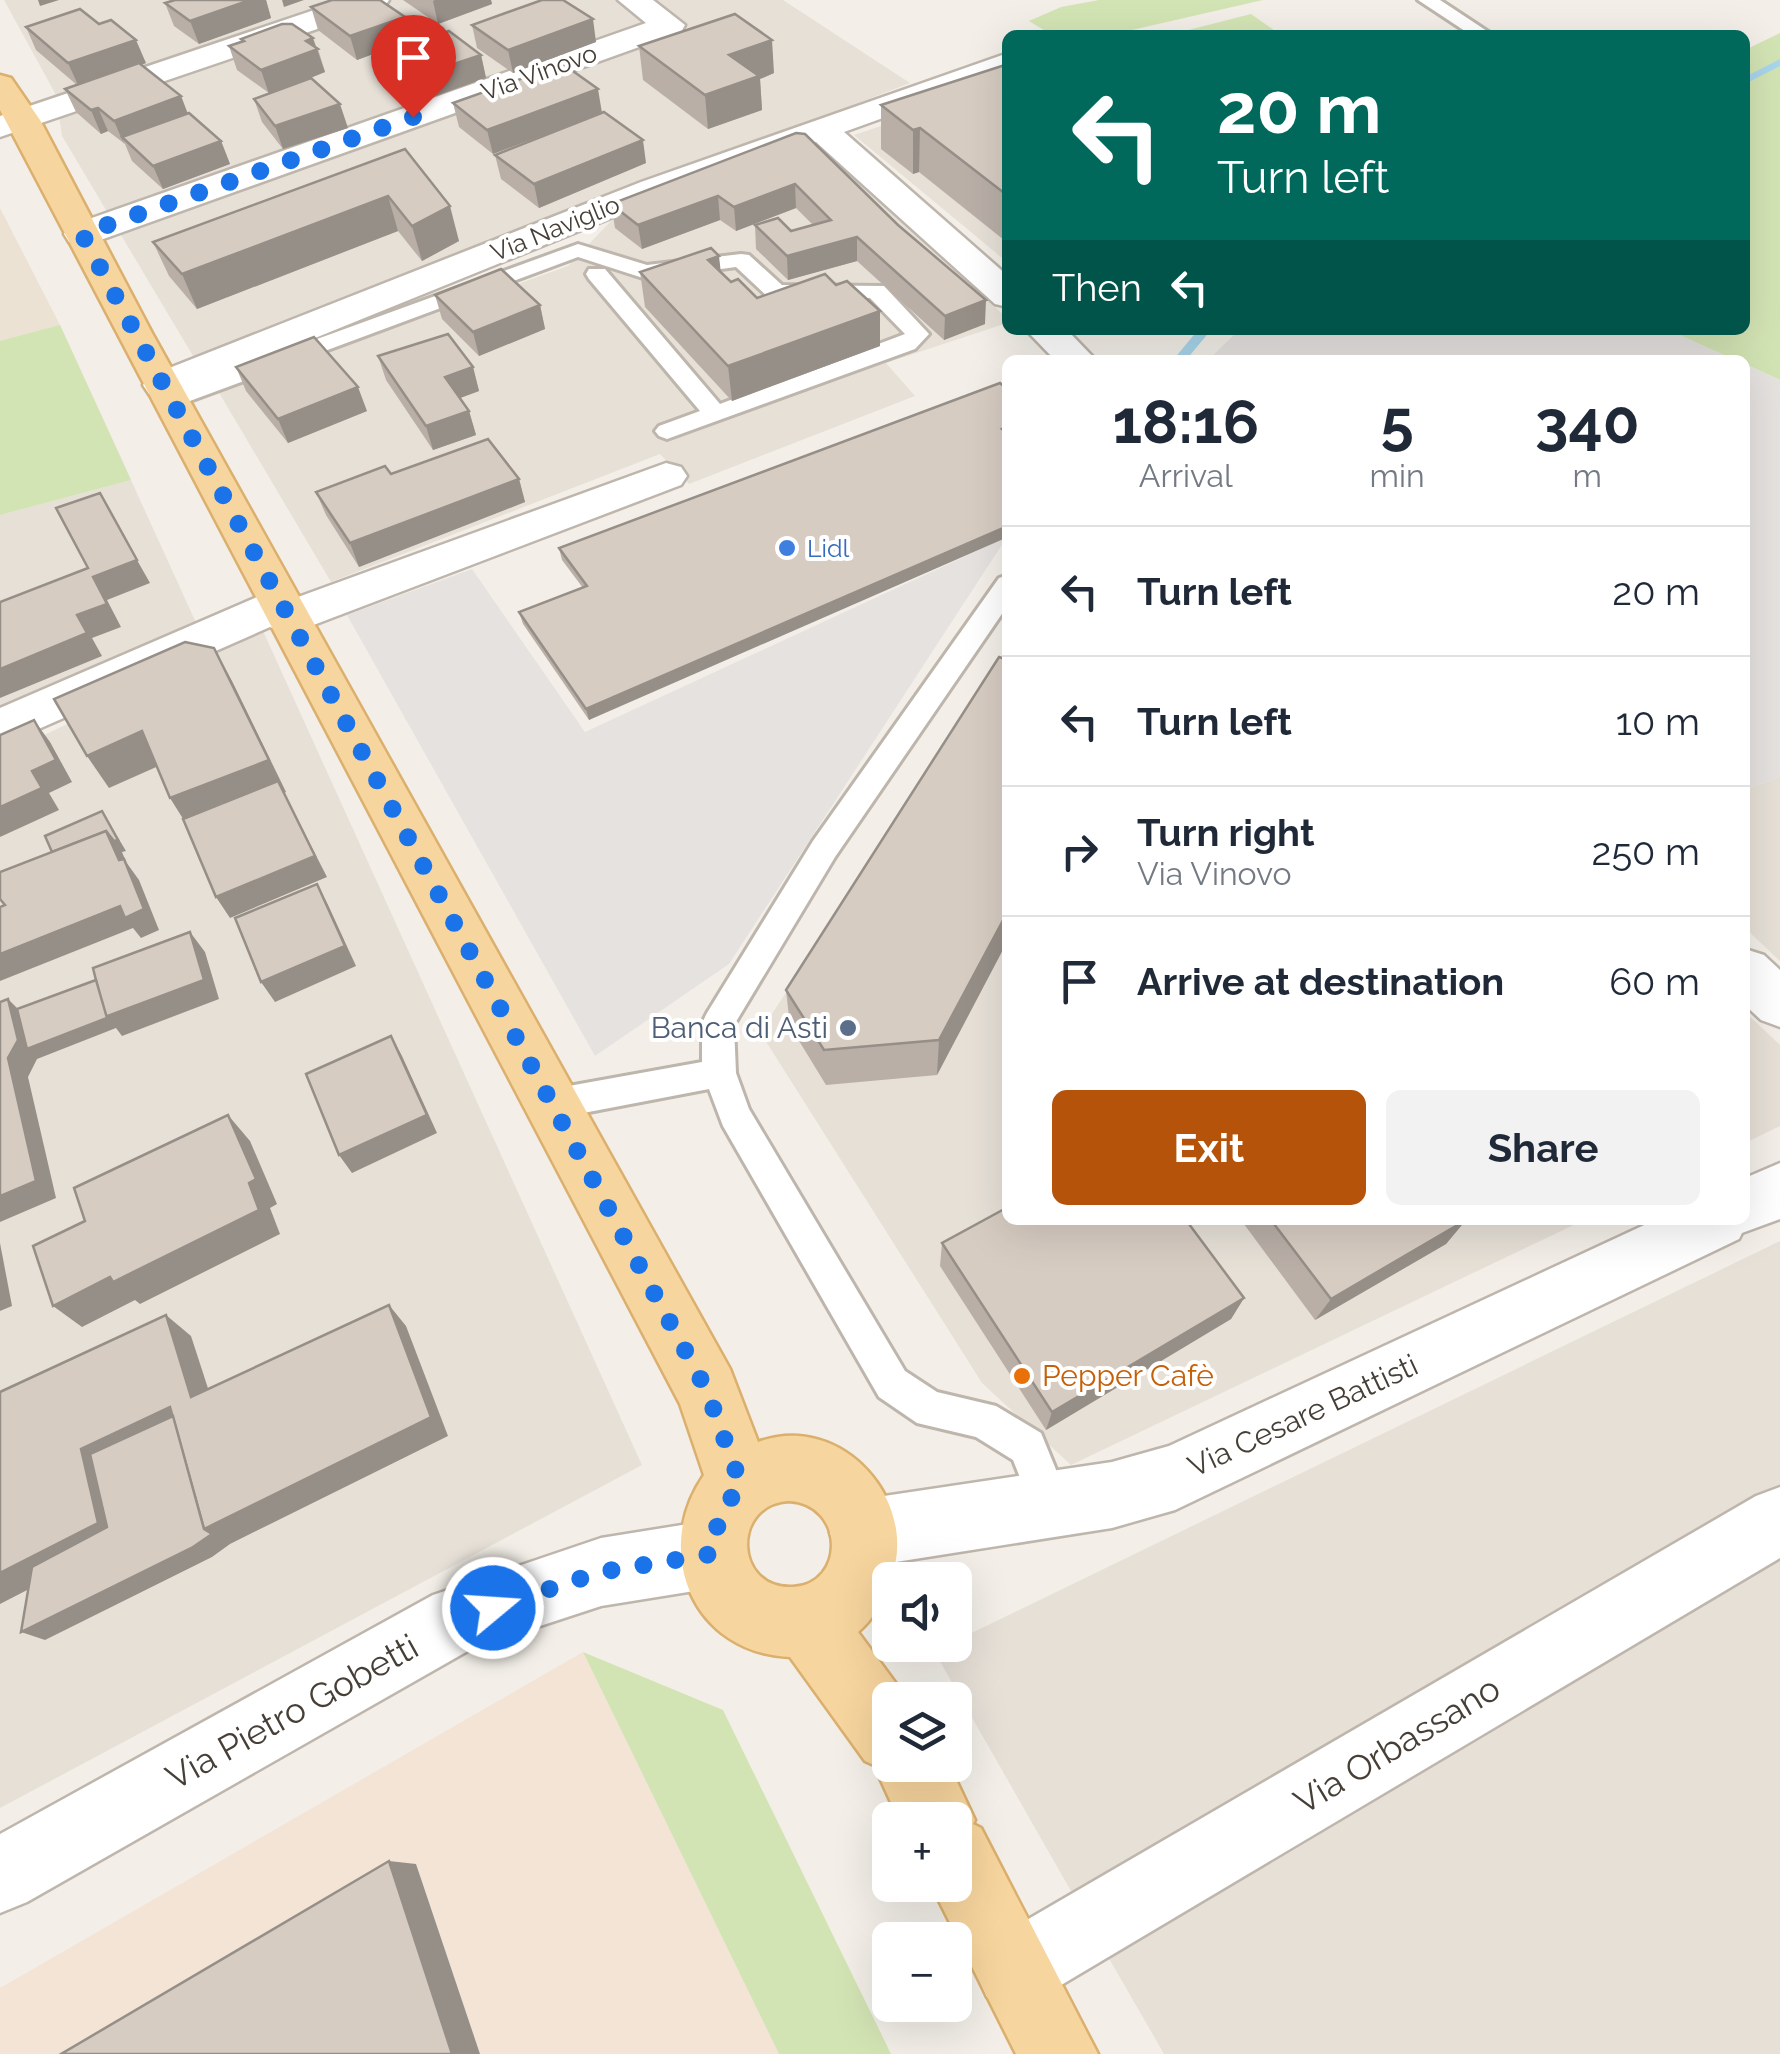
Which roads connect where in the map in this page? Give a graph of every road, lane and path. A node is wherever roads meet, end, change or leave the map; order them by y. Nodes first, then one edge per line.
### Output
1 (374, 0) edge
2 (633, 0) edge
3 (1427, 0) edge
4 (1476, 30) edge
5 (1002, 64) edge
6 (0, 86) edge
7 (11, 123) edge
8 (822, 130) junction
9 (590, 213) junction
10 (82, 234) junction
11 (578, 250) junction
12 (597, 274) dead end
13 (1002, 291) edge
14 (1050, 335) edge
15 (1072, 355) edge
16 (167, 392) junction
17 (716, 414) junction
18 (667, 431) dead end
19 (666, 476) dead end
20 (1002, 593) edge
21 (284, 611) junction
22 (0, 728) edge
23 (1750, 977) edge
24 (1780, 1004) edge
25 (719, 1073) junction
26 (552, 1104) junction
27 (1780, 1190) edge
28 (1750, 1205) edge
29 (1707, 1225) edge
30 (741, 1485) junction
31 (1050, 1504) junction
32 (1780, 1520) edge
33 (864, 1533) junction
34 (712, 1554) junction
35 (807, 1622) junction
36 (872, 1711) edge
37 (0, 1874) edge
38 (972, 1887) edge
39 (1014, 1970) junction
40 (1058, 2054) edge

1 - 7 street
2 - 10 street, Via Vinovo
3 - 4 lane
5 - 8 street, Via Naviglio
6 - 7 main road
7 - 10 main road
8 - 9 street, Via Naviglio
8 - 13 street
9 - 11 lane
9 - 16 street, Via Naviglio
10 - 16 main road
11 - 16 lane
11 - 17 lane
12 - 17 lane
14 - 15 street
16 - 21 main road
17 - 18 lane
19 - 21 street
20 - 25 lane
21 - 22 street
21 - 26 main road
23 - 24 street
25 - 26 lane
25 - 31 lane
26 - 30 main road
27 - 28 street
29 - 31 street, Via Cesare Battisti
30 - 33 main road
30 - 34 main road
31 - 33 street, Via Cesare Battisti
32 - 39 street, Via Orbassano
33 - 35 main road
34 - 35 main road
34 - 37 street, Via Pietro Gobetti
35 - 36 main road
38 - 39 main road
39 - 40 main road

